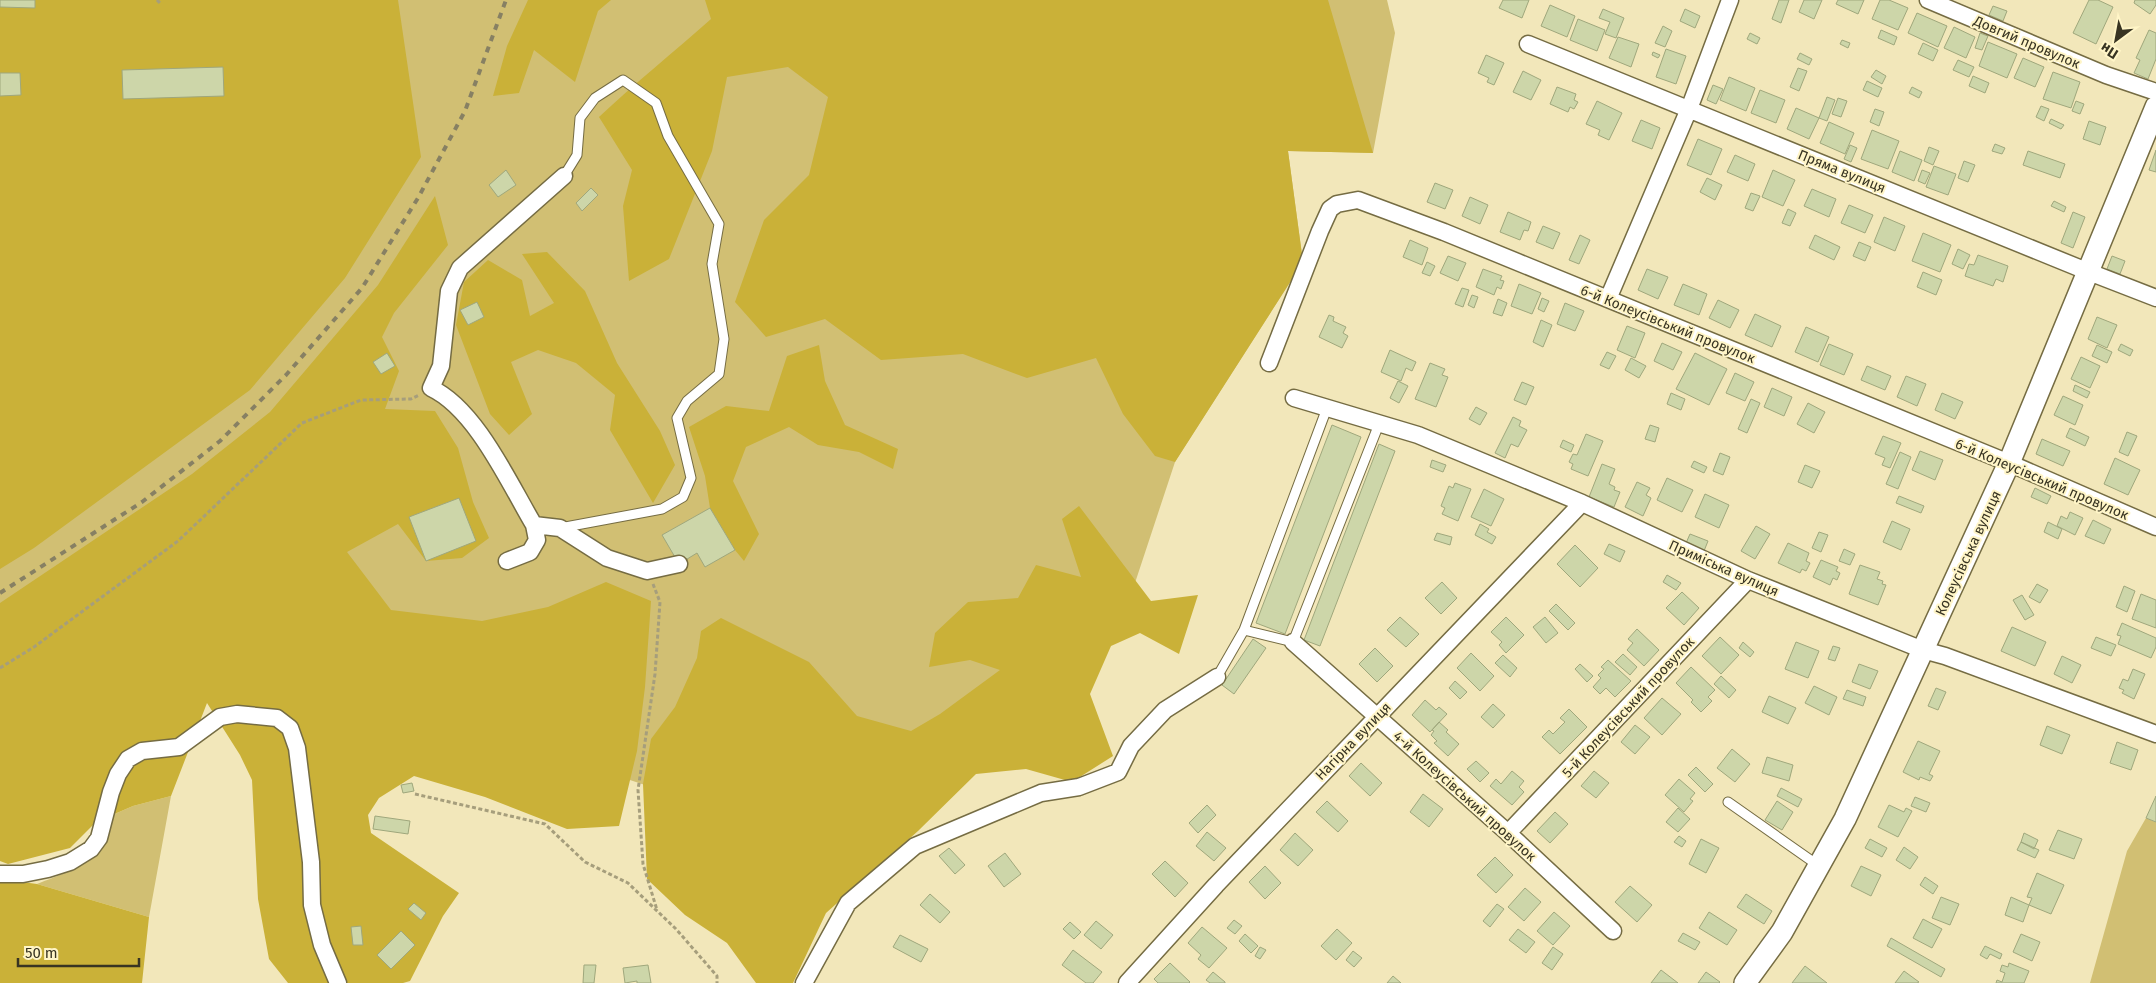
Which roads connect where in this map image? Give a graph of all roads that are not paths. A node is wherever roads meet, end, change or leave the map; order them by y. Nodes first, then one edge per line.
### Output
1 (1730, 0) edge
2 (1928, 0) edge
3 (1528, 44) dead end
4 (2156, 92) edge
5 (2156, 107) edge
6 (1689, 109) junction
7 (564, 176) joint
8 (2089, 272) junction
9 (2156, 298) edge
10 (1608, 300) junction
11 (1270, 363) dead end
12 (1294, 398) dead end
13 (1327, 408) junction
14 (1379, 424) junction
15 (2009, 463) junction
16 (1582, 503) junction
17 (534, 525) junction
18 (2156, 527) edge
19 (560, 528) junction
20 (507, 561) dead end
21 (679, 564) dead end
22 (1748, 580) junction
23 (1244, 630) junction
24 (1293, 642) junction
25 (1923, 650) junction
26 (1216, 677) joint
27 (1376, 716) junction
28 (2156, 734) edge
29 (1728, 802) dead end
30 (1508, 832) junction
31 (1819, 867) junction
32 (0, 874) edge
33 (1613, 931) dead end
34 (338, 983) edge
35 (804, 983) edge
36 (1127, 983) edge
37 (1745, 983) edge

1 - 6 street
2 - 4 street, Довгий провулок
3 - 6 street, Пряма вулиця
5 - 8 street, Колеусівська вулиця
6 - 8 street, Пряма вулиця
6 - 10 street
7 - 17 street
7 - 19 lane
8 - 9 street, Пряма вулиця
8 - 15 street, Колеусівська вулиця
10 - 11 street, 6-й Колеусівський провулок
10 - 15 street, 6-й Колеусівський провулок
12 - 13 street, Приміська вулиця
13 - 14 street, Приміська вулиця
13 - 23 lane
14 - 16 street, Приміська вулиця
14 - 24 lane
15 - 18 street, 6-й Колеусівський провулок
15 - 25 street, Колеусівська вулиця
16 - 22 street, Приміська вулиця
16 - 27 street, Нагірна вулиця
17 - 19 street
17 - 20 street
19 - 21 street
22 - 25 street, Приміська вулиця
22 - 30 street, 5-й Колеусівський провулок
23 - 24 lane
23 - 26 lane
24 - 27 street, 4-й Колеусівський провулок
25 - 28 street, Приміська вулиця
25 - 31 street, Колеусівська вулиця
26 - 35 street
27 - 30 street, 4-й Колеусівський провулок
27 - 36 street, Нагірна вулиця
29 - 31 lane
30 - 33 street, 4-й Колеусівський провулок
31 - 37 street, Колеусівська вулиця
32 - 34 street

